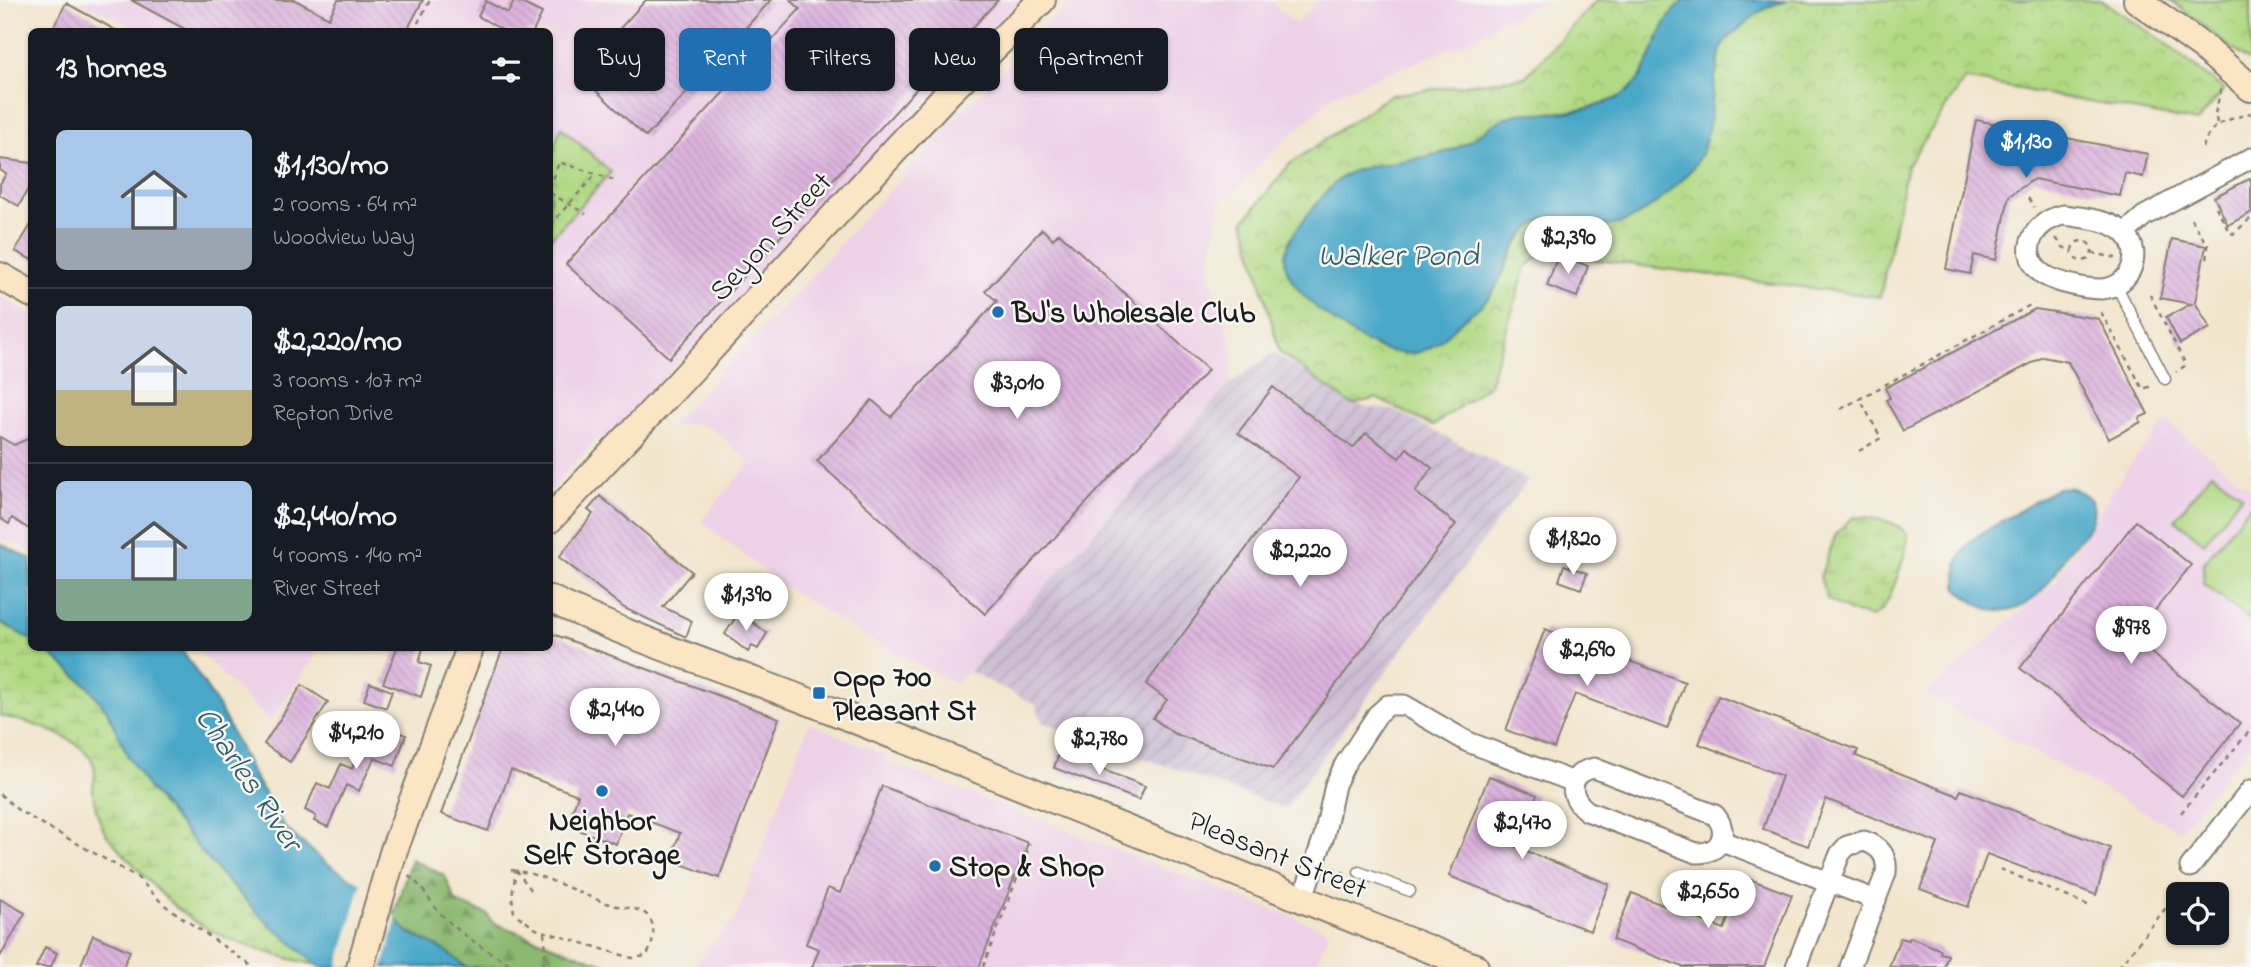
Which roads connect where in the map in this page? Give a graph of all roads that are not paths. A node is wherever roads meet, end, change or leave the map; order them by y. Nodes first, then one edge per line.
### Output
1 (1042, 0) edge
2 (2137, 0) edge
3 (2251, 88) edge
4 (2251, 158) edge
5 (2125, 233) junction
6 (0, 276) edge
7 (2116, 285) junction
8 (28, 292) edge
9 (2165, 379) road end
10 (553, 516) edge
11 (553, 600) edge
12 (469, 651) edge
13 (1574, 782) junction
14 (2251, 790) edge
15 (1722, 841) junction
16 (2190, 867) road end
17 (1359, 872) dead end
18 (1829, 882) junction
19 (1410, 891) dead end
20 (1302, 900) junction
21 (1875, 900) junction
22 (1461, 965) edge
23 (360, 967) edge
24 (1796, 967) edge
25 (1850, 967) edge

1 - 10 street, Seyon Street
2 - 3 street
4 - 5 street
5 - 7 street
5 - 7 street
6 - 8 street
7 - 9 lane
11 - 20 street, Pleasant Street
12 - 23 street
13 - 15 street
13 - 15 street
13 - 20 street
14 - 16 street
15 - 18 street
17 - 19 lane
18 - 21 street
18 - 21 street
18 - 24 street
20 - 22 street, Pleasant Street
21 - 25 street

